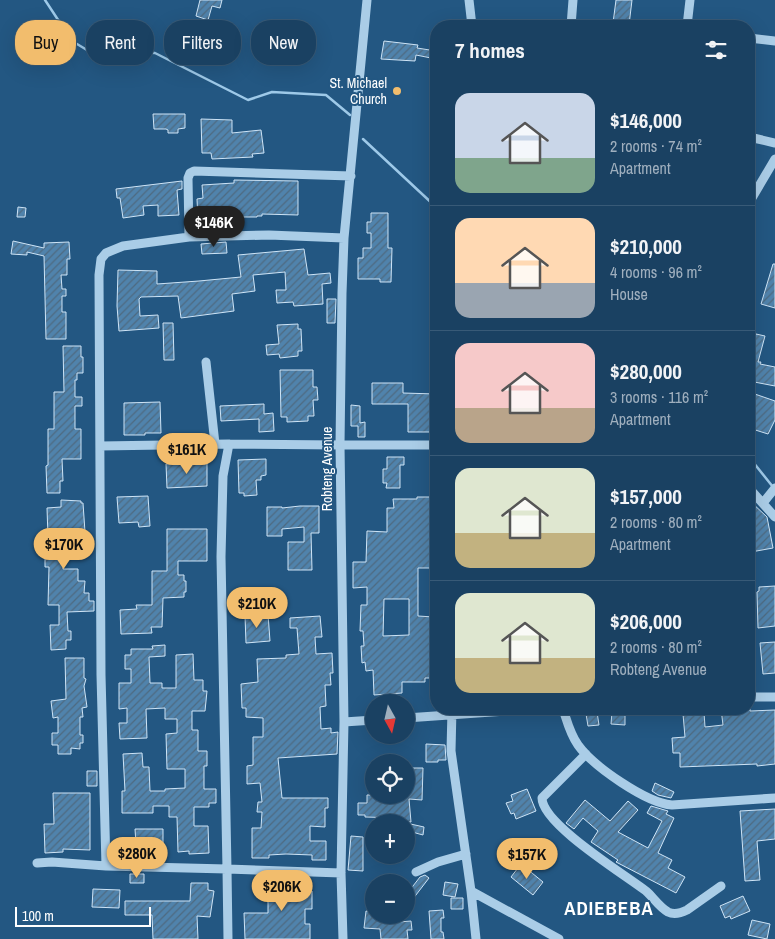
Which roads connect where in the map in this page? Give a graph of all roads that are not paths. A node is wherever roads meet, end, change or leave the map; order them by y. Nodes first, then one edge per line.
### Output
1 (367, 0) edge
2 (469, 0) edge
3 (574, 0) edge
4 (690, 0) edge
5 (471, 20) edge
6 (572, 20) edge
7 (688, 20) edge
8 (755, 39) edge
9 (775, 41) edge
10 (755, 138) edge
11 (775, 143) edge
12 (775, 159) edge
13 (351, 176) junction
14 (755, 193) edge
15 (189, 237) junction
16 (344, 238) junction
17 (206, 362) dead end
18 (216, 444) junction
19 (229, 444) junction
20 (430, 444) edge
21 (100, 446) junction
22 (340, 446) junction
23 (775, 488) edge
24 (755, 494) edge
25 (763, 503) junction
26 (775, 517) edge
27 (755, 697) edge
28 (775, 697) edge
29 (430, 715) edge
30 (452, 715) edge
31 (565, 715) edge
32 (415, 717) edge
33 (365, 721) edge
34 (344, 722) junction
35 (586, 754) junction
36 (775, 798) edge
37 (466, 854) junction
38 (37, 863) dead end
39 (106, 866) junction
40 (228, 870) junction
41 (416, 872) dead end
42 (341, 873) junction
43 (720, 886) dead end
44 (471, 891) junction
45 (228, 939) edge
46 (343, 939) edge
47 (476, 939) edge
48 (558, 939) edge

1 - 13 street, Robteng Avenue
2 - 5 street
3 - 6 street
4 - 7 street
8 - 9 street
10 - 11 street
12 - 14 street
13 - 15 street
13 - 16 street, Robteng Avenue
15 - 16 street
15 - 21 street
16 - 22 street, Robteng Avenue
17 - 18 street
18 - 19 street
18 - 21 street
19 - 22 street
19 - 40 street
20 - 22 street
21 - 39 street
22 - 34 street, Robteng Avenue
23 - 25 street
24 - 25 street
25 - 26 street
27 - 28 street
29 - 32 street
30 - 37 street
31 - 35 street
33 - 34 street
34 - 42 street, Robteng Avenue
35 - 36 street
35 - 43 street
37 - 41 street
37 - 44 street
38 - 39 street
39 - 40 street
40 - 42 street
40 - 45 street
42 - 46 street, Robteng Avenue
44 - 47 street
44 - 48 street

